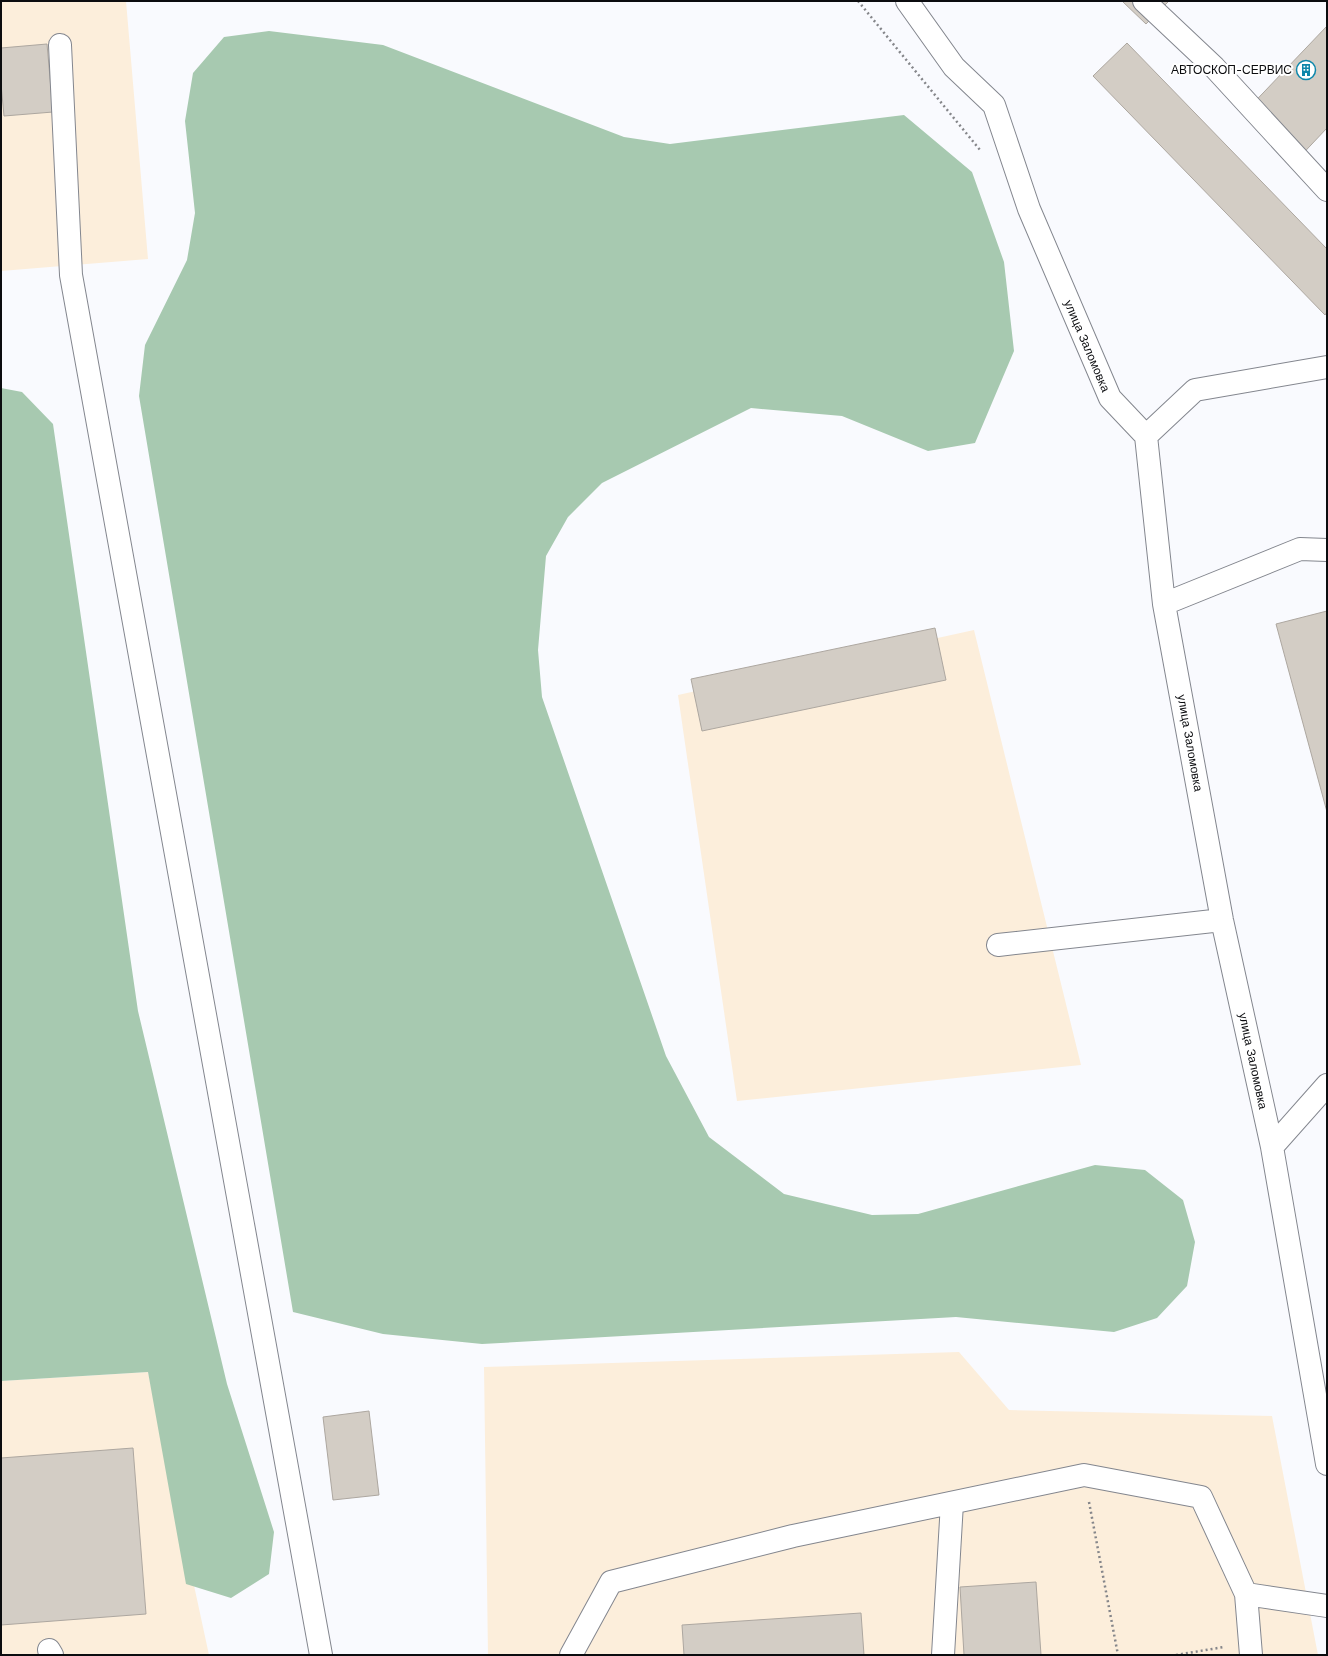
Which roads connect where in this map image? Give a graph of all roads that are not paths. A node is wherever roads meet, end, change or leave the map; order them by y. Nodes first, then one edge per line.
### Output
1 (907, 1) edge
2 (1144, 1) edge
3 (60, 45) dead end
4 (1327, 190) edge
5 (1327, 367) edge
6 (1146, 436) junction
7 (1327, 550) edge
8 (1164, 604) junction
9 (1222, 920) junction
10 (998, 945) dead end
11 (1327, 1085) edge
12 (1272, 1146) junction
13 (1327, 1464) edge
14 (952, 1502) junction
15 (1246, 1594) junction
16 (1327, 1606) edge
17 (1251, 1649) edge
18 (321, 1655) edge
19 (571, 1655) edge
20 (943, 1655) edge

1 - 6 street, улица Заломовка
2 - 4 street
3 - 18 street
5 - 6 street
6 - 8 street, улица Заломовка
7 - 8 street
8 - 9 street, улица Заломовка
9 - 10 street
9 - 12 street, улица Заломовка
11 - 12 street
12 - 13 street, улица Заломовка
14 - 15 street
14 - 19 street
14 - 20 street
15 - 16 street
15 - 17 street

